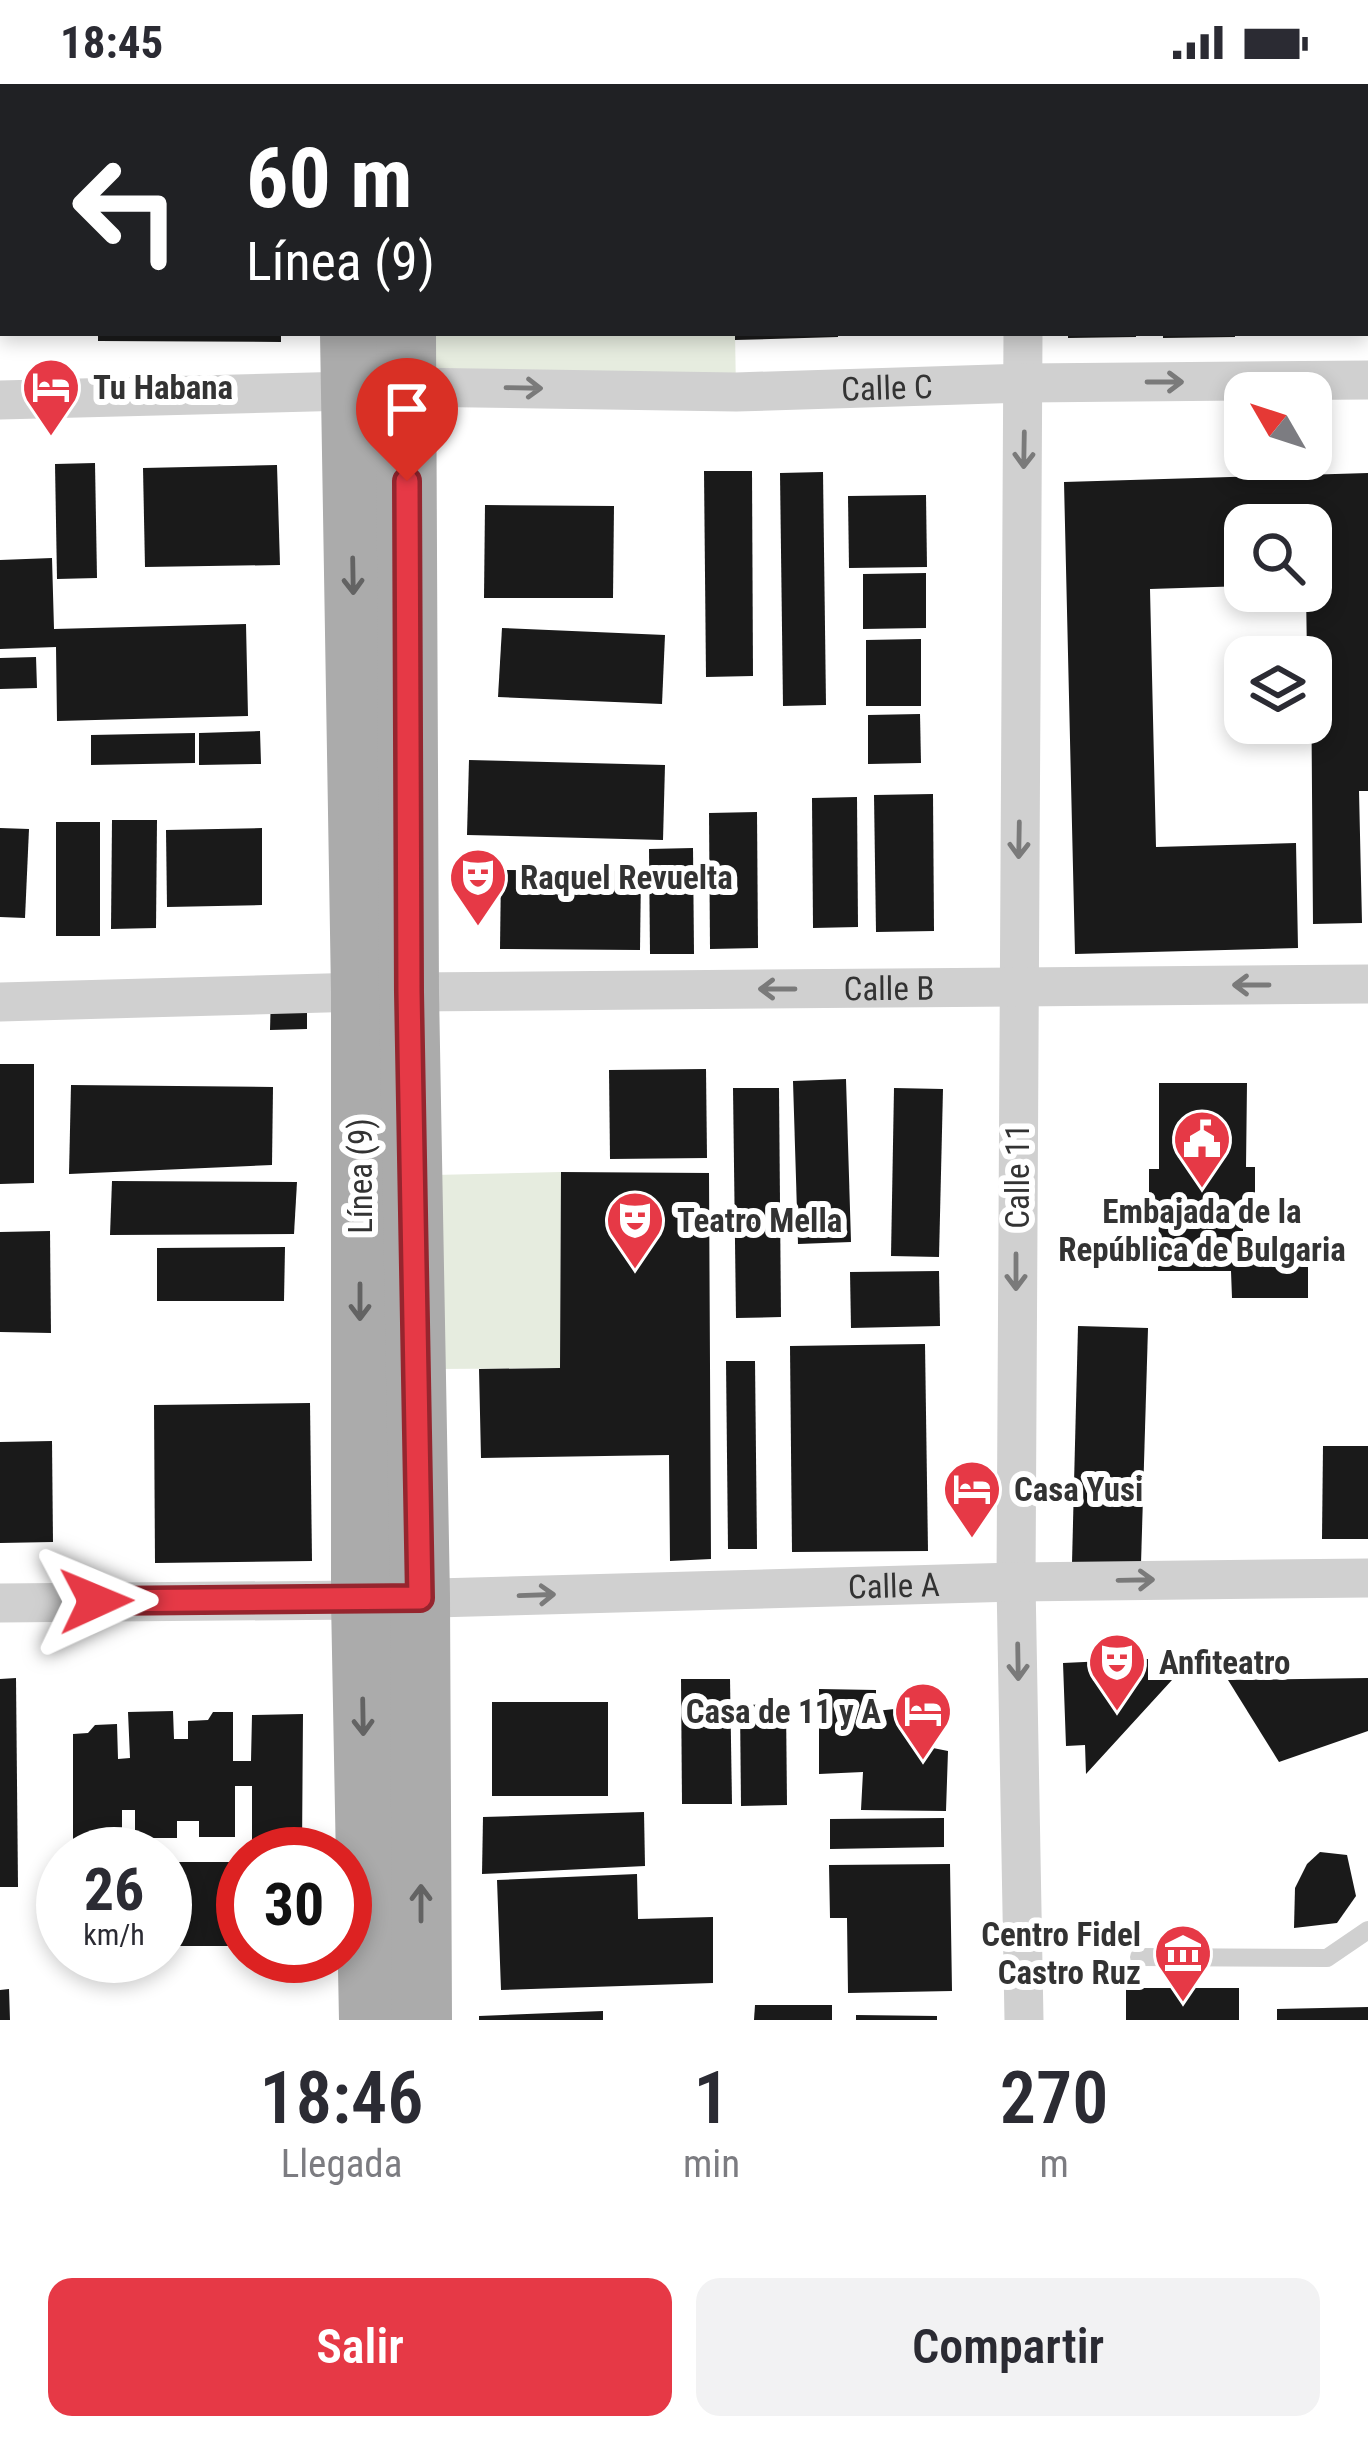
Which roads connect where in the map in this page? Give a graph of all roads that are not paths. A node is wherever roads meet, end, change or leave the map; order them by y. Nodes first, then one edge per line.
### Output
1 (1023, 336) edge
2 (378, 361) edge
3 (1368, 380) edge
4 (1024, 383) junction
5 (0, 400) edge
6 (1368, 984) edge
7 (1017, 987) junction
8 (385, 992) junction
9 (0, 1002) edge
10 (1368, 1578) edge
11 (1016, 1582) junction
12 (420, 1598) junction
13 (361, 1600) junction
14 (0, 1603) edge
15 (1368, 1930) edge
16 (1139, 1957) dead end
17 (369, 2020) edge
18 (422, 2020) edge
19 (1024, 2020) edge

1 - 4 street, Calle 11
2 -> 4 street, Calle C
2 - 5 street, Calle C
2 - 8 main road, Línea (9)
4 -> 3 street, Calle C
4 -> 7 street, Calle 11
6 -> 7 street, Calle B
7 -> 8 street, Calle B
7 -> 11 street, Calle 11
8 - 9 street, Calle B
8 - 12 main road, Línea (9)
8 -> 13 main road, Línea (9)
11 -> 10 street, Calle A
12 -> 11 street, Calle A
11 -> 19 street, Calle 11
12 - 13 street, Calle A
18 -> 12 main road, Línea (9)
13 - 14 street
13 -> 17 main road, Línea (9)
15 - 16 lane

